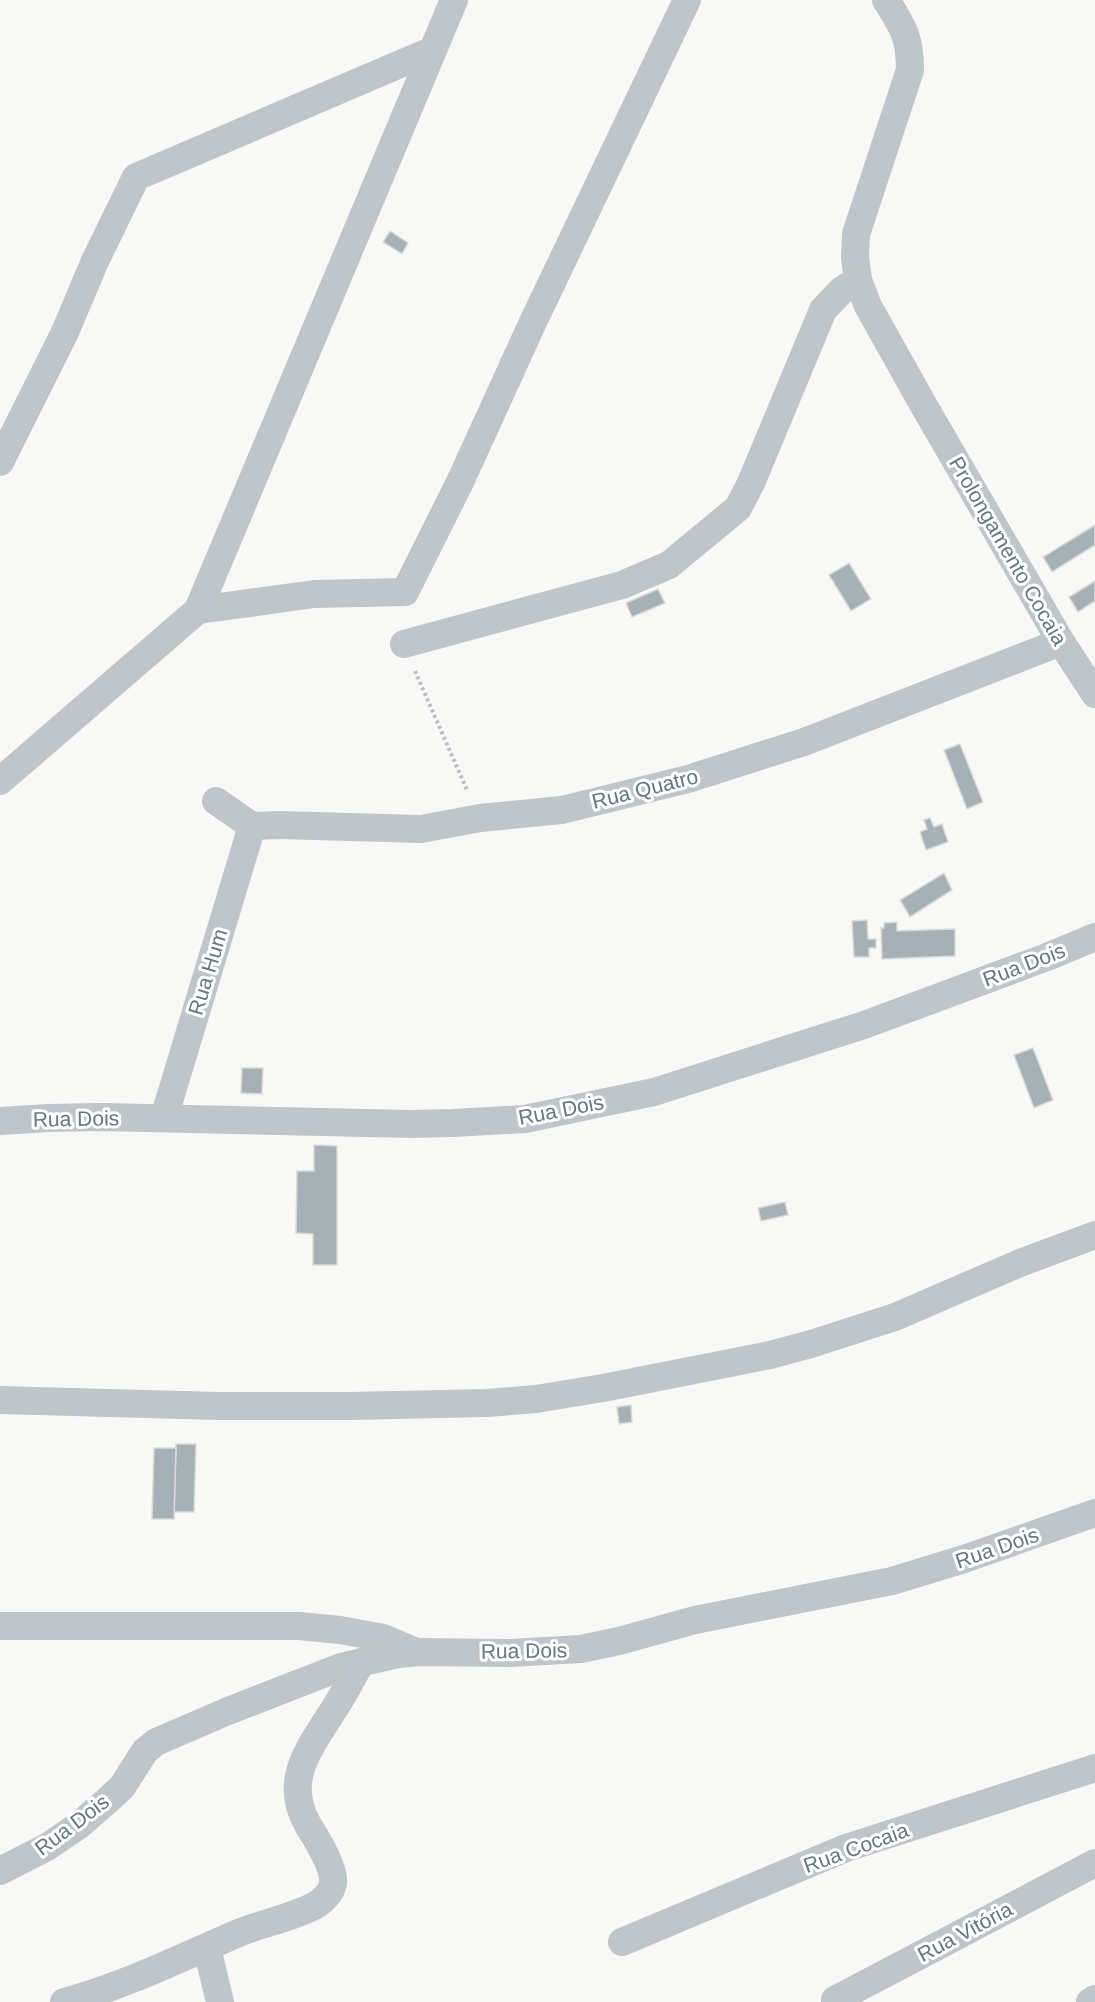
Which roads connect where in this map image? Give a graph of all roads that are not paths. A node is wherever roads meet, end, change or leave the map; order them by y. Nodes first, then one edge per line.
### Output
1 (454, 0) edge
2 (687, 0) edge
3 (886, 0) edge
4 (433, 50) junction
5 (858, 280) junction
6 (0, 462) edge
7 (198, 610) junction
8 (1061, 642) junction
9 (404, 644) road end
10 (1095, 694) edge
11 (0, 781) edge
12 (216, 801) dead end
13 (252, 826) junction
14 (1095, 937) edge
15 (164, 1118) junction
16 (0, 1121) edge
17 (1095, 1235) edge
18 (0, 1400) edge
19 (1095, 1513) edge
20 (0, 1626) edge
21 (418, 1652) junction
22 (362, 1662) junction
23 (1095, 1768) edge
24 (1095, 1863) edge
25 (0, 1871) edge
26 (622, 1942) dead end
27 (207, 1948) junction
28 (1095, 1999) edge
29 (835, 2001) edge
30 (64, 2002) edge
31 (220, 2002) edge
32 (1090, 2002) edge

1 - 4 street
2 - 7 street
3 - 5 street, Prolongamento Cocaia
4 - 6 street
4 - 7 street
5 - 8 street, Prolongamento Cocaia
5 - 9 street
7 - 11 street
8 - 10 street, Prolongamento Cocaia
8 - 13 street, Rua Quatro
12 - 13 street
13 - 15 street, Rua Hum
14 - 15 street, Rua Dois
15 - 16 street, Rua Dois
17 - 18 street
19 - 21 street, Rua Dois
20 - 21 street
21 - 22 street, Rua Dois
22 - 25 street, Rua Dois
22 - 27 street
23 - 26 street, Rua Cocaia
24 - 29 street, Rua Vitória
27 - 30 street
27 - 31 street
28 - 32 street

